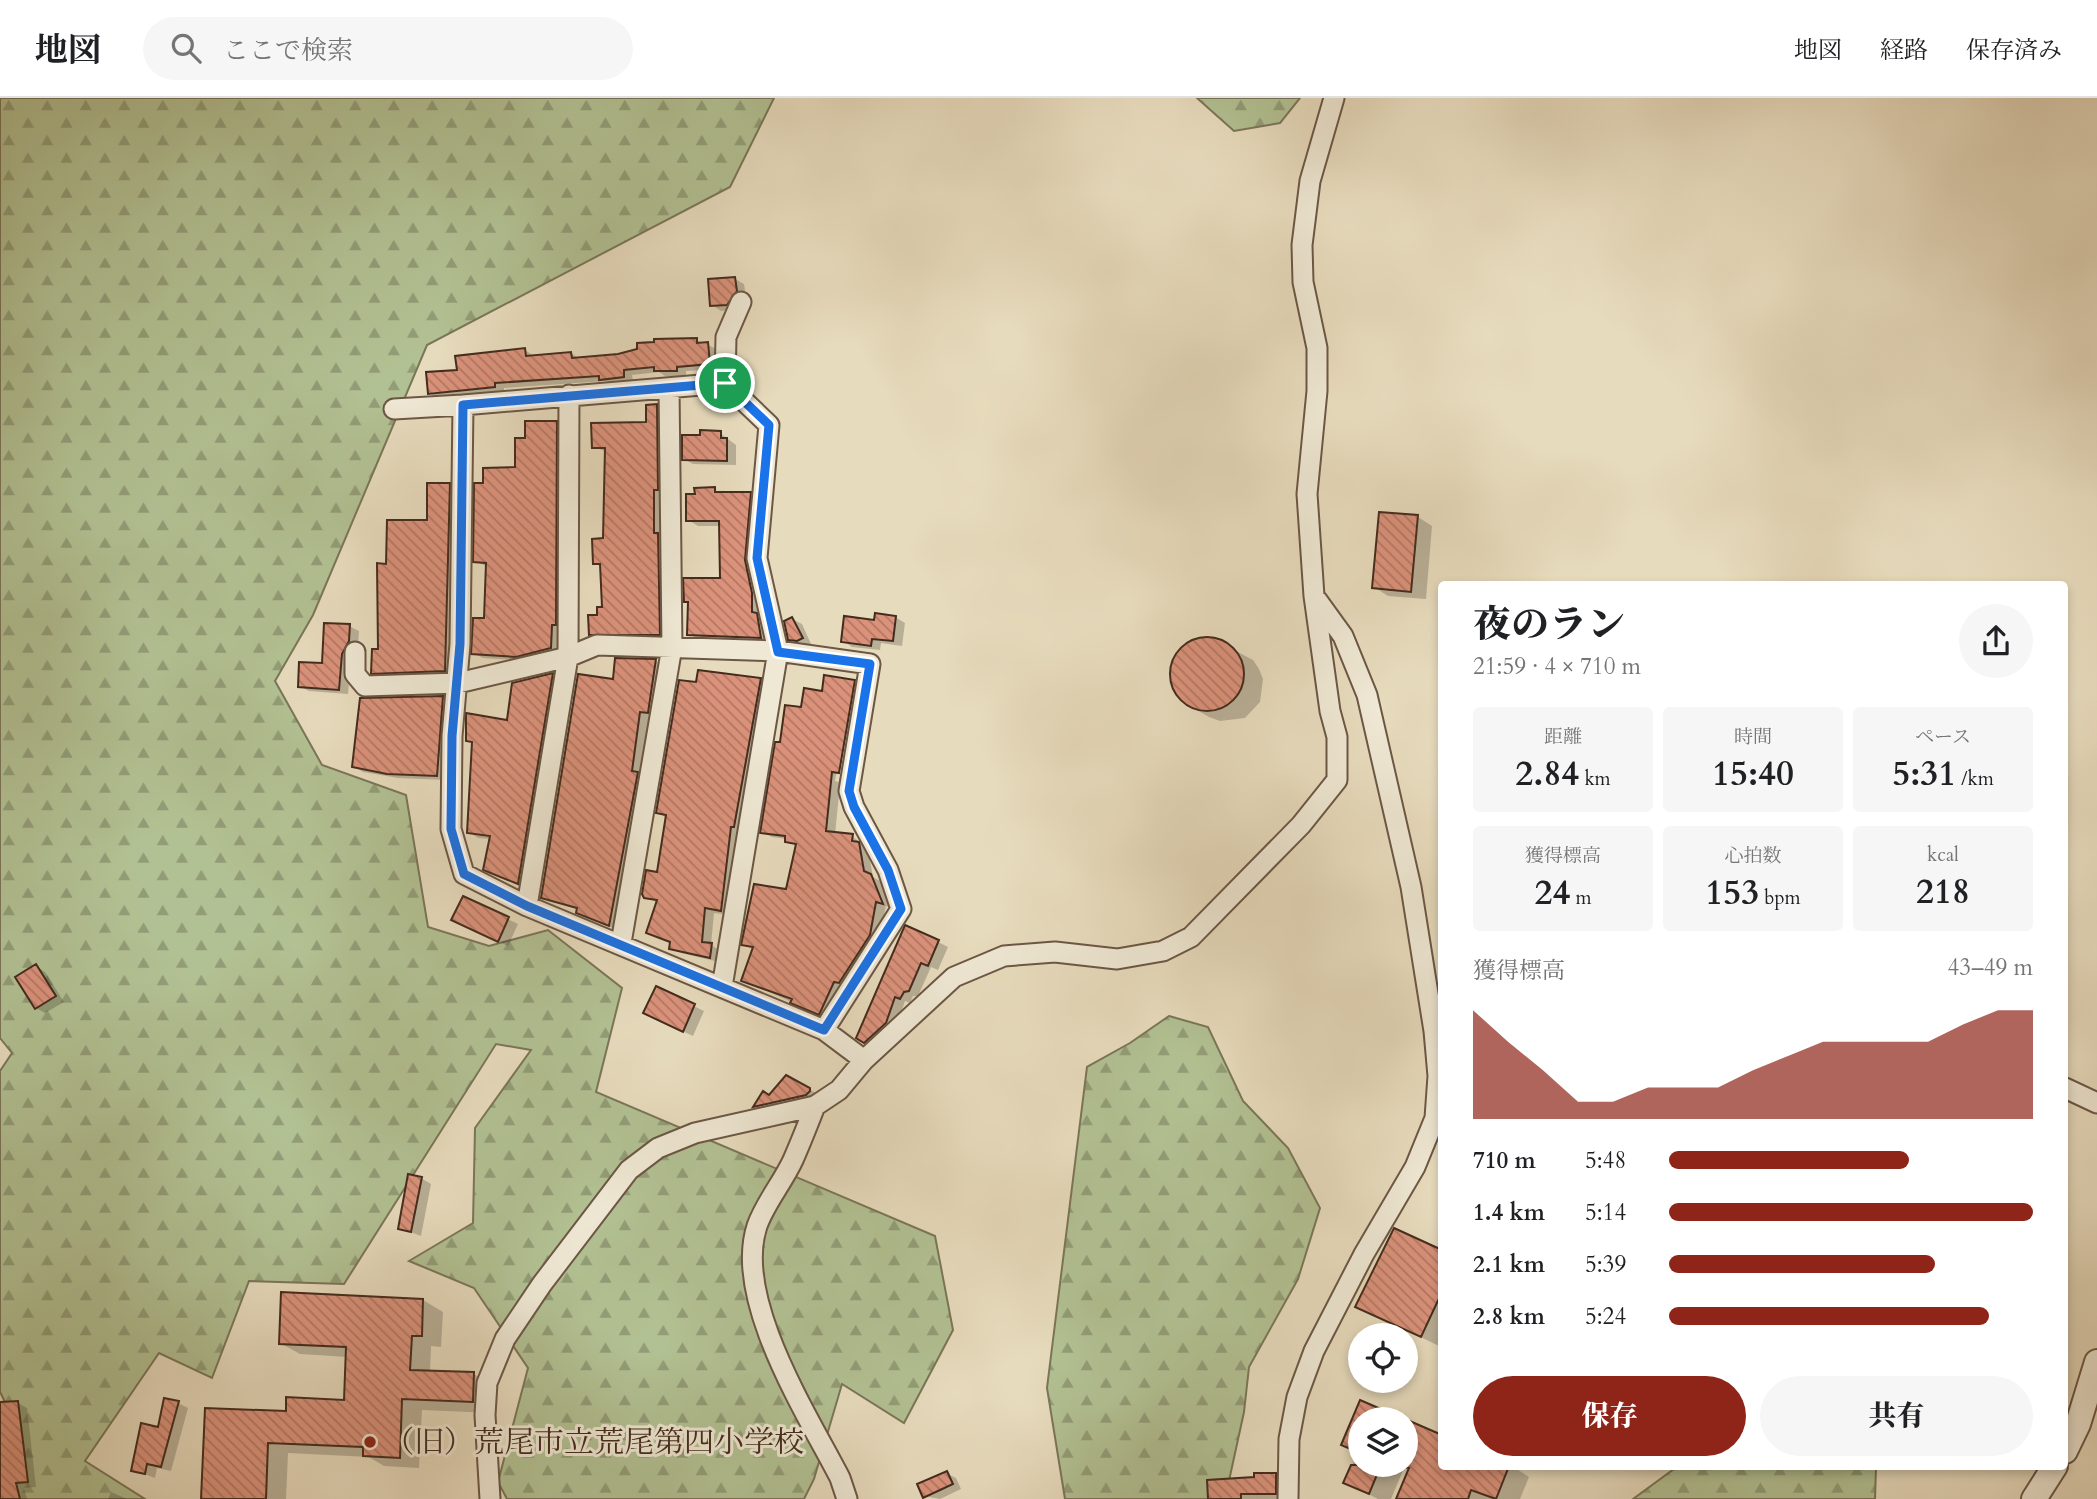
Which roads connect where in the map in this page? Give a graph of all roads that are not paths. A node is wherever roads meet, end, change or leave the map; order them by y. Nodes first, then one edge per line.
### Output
1 (1334, 98) edge
2 (741, 302) dead end
3 (725, 383) junction
4 (669, 388) junction
5 (569, 396) junction
6 (463, 405) junction
7 (394, 409) dead end
8 (1314, 596) junction
9 (672, 647) junction
10 (355, 652) dead end
11 (778, 652) junction
12 (568, 657) junction
13 (458, 683) junction
14 (527, 906) junction
15 (621, 943) junction
16 (722, 987) junction
17 (824, 1030) junction
18 (864, 1060) junction
19 (2068, 1089) edge
20 (2097, 1103) edge
21 (815, 1105) junction
22 (2097, 1362) edge
23 (2068, 1445) edge
24 (2052, 1470) edge
25 (490, 1499) edge
26 (847, 1499) edge
27 (1288, 1499) edge
28 (2034, 1499) edge

1 - 8 street
2 - 3 street
3 - 4 street
3 - 11 street
4 - 5 street
4 - 9 street
5 - 6 street
5 - 12 street
6 - 7 street
6 - 13 street
8 - 18 street
8 - 27 street
9 - 11 street
9 - 12 street
9 - 15 street
10 - 13 street
11 - 16 street
11 - 17 street
12 - 13 street
12 - 14 street
13 - 14 street
14 - 15 street
15 - 16 street
16 - 17 street
17 - 18 street
18 - 21 street
19 - 20 street
21 - 25 street
21 - 26 street
22 - 23 street
24 - 28 street

